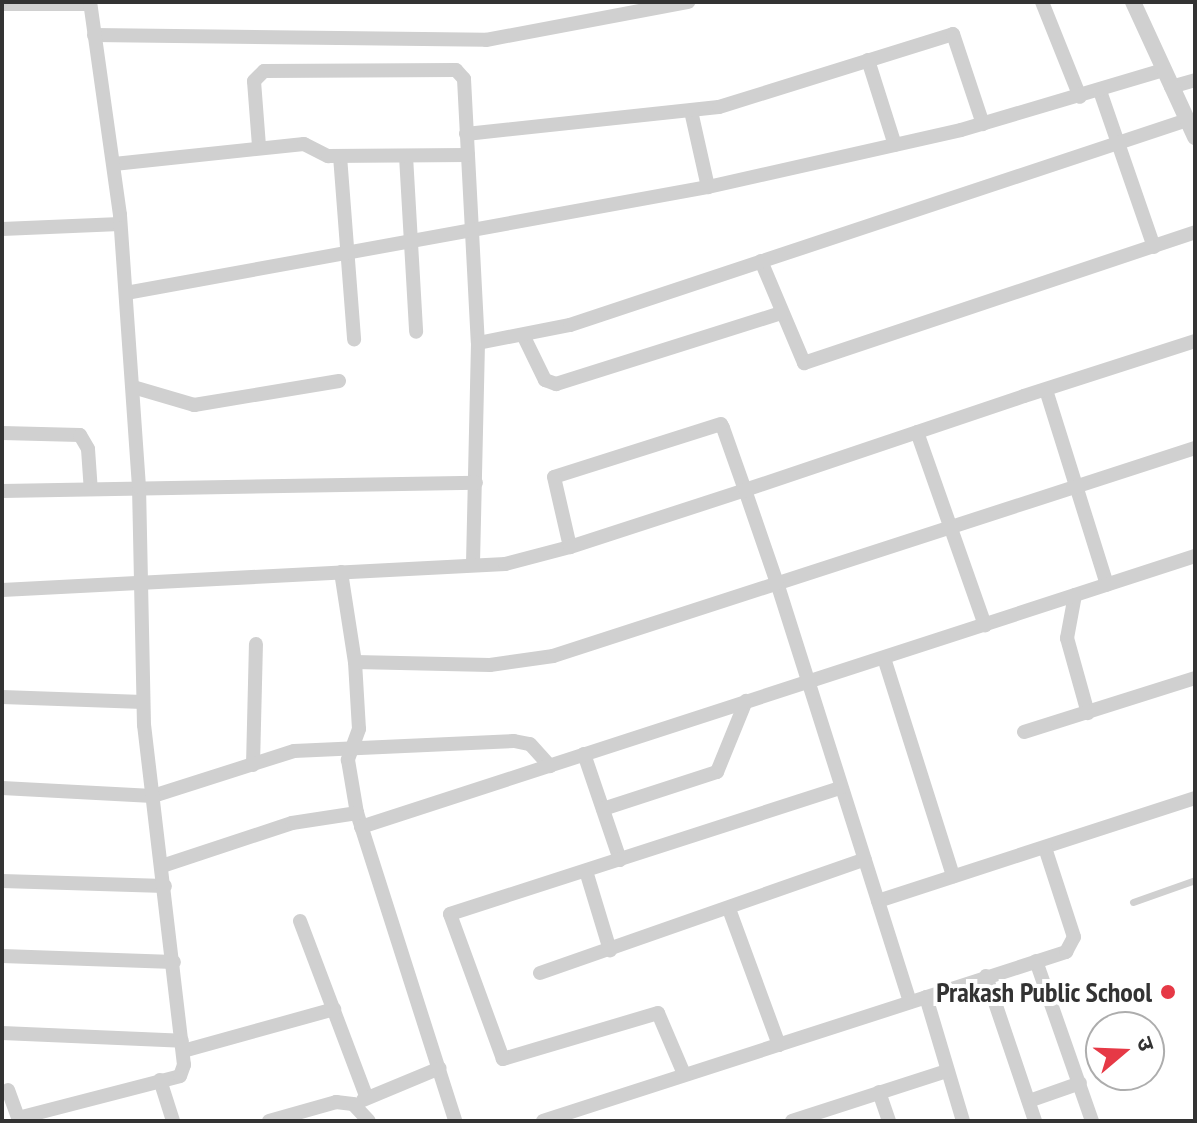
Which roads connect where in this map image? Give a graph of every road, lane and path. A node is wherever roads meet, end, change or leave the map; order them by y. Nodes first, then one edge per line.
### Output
1 (1042, 2) edge
2 (1133, 2) edge
3 (90, 3) edge
4 (683, 3) edge
5 (2, 4) edge
6 (94, 35) junction
7 (868, 60) junction
8 (1164, 70) junction
9 (1195, 80) edge
10 (1171, 87) junction
11 (1100, 91) junction
12 (1080, 97) junction
13 (691, 111) junction
14 (1187, 120) junction
15 (983, 124) junction
16 (466, 134) junction
17 (1195, 137) edge
18 (1118, 144) junction
19 (895, 145) junction
20 (259, 146) junction
21 (468, 155) junction
22 (340, 156) junction
23 (406, 156) junction
24 (114, 164) junction
25 (708, 187) junction
26 (120, 224) junction
27 (2, 229) edge
28 (1195, 232) edge
29 (472, 234) junction
30 (412, 244) junction
31 (1154, 247) junction
32 (349, 257) junction
33 (761, 261) junction
34 (126, 293) junction
35 (781, 313) junction
36 (416, 332) dead end
37 (524, 337) junction
38 (354, 339) dead end
39 (1195, 341) edge
40 (478, 343) junction
41 (339, 381) dead end
42 (133, 387) junction
43 (1046, 390) junction
44 (917, 432) junction
45 (2, 433) edge
46 (1195, 448) edge
47 (476, 483) junction
48 (139, 487) junction
49 (91, 488) junction
50 (1076, 488) junction
51 (745, 490) junction
52 (2, 491) edge
53 (950, 525) junction
54 (570, 547) junction
55 (1195, 556) edge
56 (473, 564) junction
57 (341, 572) junction
58 (142, 581) junction
59 (777, 583) junction
60 (1107, 585) junction
61 (2, 590) edge
62 (1075, 595) junction
63 (985, 625) junction
64 (256, 644) dead end
65 (884, 658) junction
66 (355, 662) junction
67 (1195, 678) edge
68 (806, 681) junction
69 (2, 697) edge
70 (746, 701) junction
71 (143, 702) junction
72 (1088, 713) junction
73 (1024, 732) dead end
74 (350, 752) junction
75 (584, 754) junction
76 (253, 765) junction
77 (550, 766) junction
78 (2, 788) edge
79 (841, 788) junction
80 (153, 796) junction
81 (1195, 798) edge
82 (603, 809) junction
83 (359, 820) junction
84 (1045, 848) junction
85 (865, 859) junction
86 (620, 860) junction
87 (162, 866) junction
88 (586, 871) junction
89 (953, 876) junction
90 (1195, 880) edge
91 (2, 881) edge
92 (165, 886) junction
93 (878, 901) junction
94 (1133, 902) dead end
95 (729, 909) junction
96 (300, 921) dead end
97 (610, 950) junction
98 (2, 956) edge
99 (1036, 961) junction
100 (174, 962) junction
101 (540, 973) dead end
102 (986, 976) junction
103 (926, 997) junction
104 (910, 1002) junction
105 (334, 1009) junction
106 (2, 1033) edge
107 (779, 1045) junction
108 (183, 1046) junction
109 (440, 1068) junction
110 (947, 1071) junction
111 (684, 1074) junction
112 (160, 1080) junction
113 (1080, 1083) junction
114 (8, 1090) dead end
115 (879, 1092) junction
116 (362, 1101) junction
117 (1029, 1101) junction
118 (18, 1120) edge
119 (552, 1120) edge
120 (799, 1120) edge
121 (173, 1121) edge
122 (269, 1121) edge
123 (369, 1121) edge
124 (455, 1121) edge
125 (889, 1121) edge
126 (963, 1121) edge
127 (1035, 1121) edge
128 (1092, 1121) edge

1 - 12 street
2 - 8 street
3 - 5 street
3 - 6 street
4 - 6 street
6 - 24 street
7 - 13 street
7 - 15 street
7 - 19 street
8 - 10 street
8 - 11 street
9 - 10 street
10 - 14 street
11 - 12 street
11 - 18 street
12 - 15 street
13 - 16 street
13 - 25 street
14 - 17 street
14 - 18 street
15 - 19 street
16 - 20 street
16 - 21 street
18 - 31 street
18 - 33 street
19 - 25 street
20 - 22 street
20 - 24 street
21 - 23 street
21 - 29 street
22 - 23 street
22 - 32 street
23 - 30 street
24 - 26 street
25 - 29 street
26 - 27 street
26 - 34 street
28 - 31 street
29 - 30 street
29 - 40 street
30 - 32 street
30 - 36 street
31 - 35 street
32 - 34 street
32 - 38 street
33 - 35 street
33 - 37 street
34 - 42 street
35 - 37 street
37 - 40 street
39 - 43 street
40 - 47 street
41 - 42 street
42 - 48 street
43 - 44 street
43 - 50 street
44 - 51 street
44 - 53 street
45 - 49 street
46 - 50 street
47 - 48 street
47 - 56 street
48 - 49 street
48 - 58 street
49 - 52 street
50 - 53 street
50 - 60 street
51 - 54 street
51 - 54 street
51 - 59 street
53 - 59 street
53 - 63 street
54 - 56 street
55 - 60 street
56 - 57 street
57 - 58 street
57 - 66 street
58 - 61 street
58 - 71 street
59 - 66 street
59 - 68 street
60 - 62 street
62 - 63 street
62 - 72 street
63 - 65 street
64 - 76 street
65 - 68 street
65 - 89 street
66 - 74 street
67 - 72 street
68 - 70 street
68 - 79 street
69 - 71 street
70 - 75 street
70 - 82 street
71 - 80 street
72 - 73 street
74 - 76 street
74 - 77 street
74 - 83 street
75 - 77 street
75 - 82 street
76 - 80 street
77 - 83 street
78 - 80 street
79 - 85 street
79 - 86 street
80 - 87 street
81 - 84 street
82 - 86 street
83 - 87 street
83 - 109 street
84 - 89 street
84 - 99 street
85 - 93 street
85 - 95 street
86 - 88 street
87 - 92 street
88 - 97 street
88 - 111 street
89 - 93 street
90 - 94 lane
91 - 92 street
92 - 100 street
93 - 104 street
95 - 97 street
95 - 107 street
96 - 105 street
97 - 101 street
98 - 100 street
99 - 102 street
99 - 113 street
100 - 108 street
102 - 103 street
102 - 117 street
103 - 104 street
103 - 110 street
104 - 107 street
105 - 108 street
105 - 116 street
106 - 108 street
107 - 111 street
108 - 112 street
109 - 116 street
109 - 124 street
110 - 115 street
110 - 126 street
111 - 119 street
112 - 118 street
112 - 121 street
113 - 117 street
113 - 128 street
114 - 118 street
115 - 120 street
115 - 125 street
116 - 122 street
116 - 123 street
117 - 127 street

